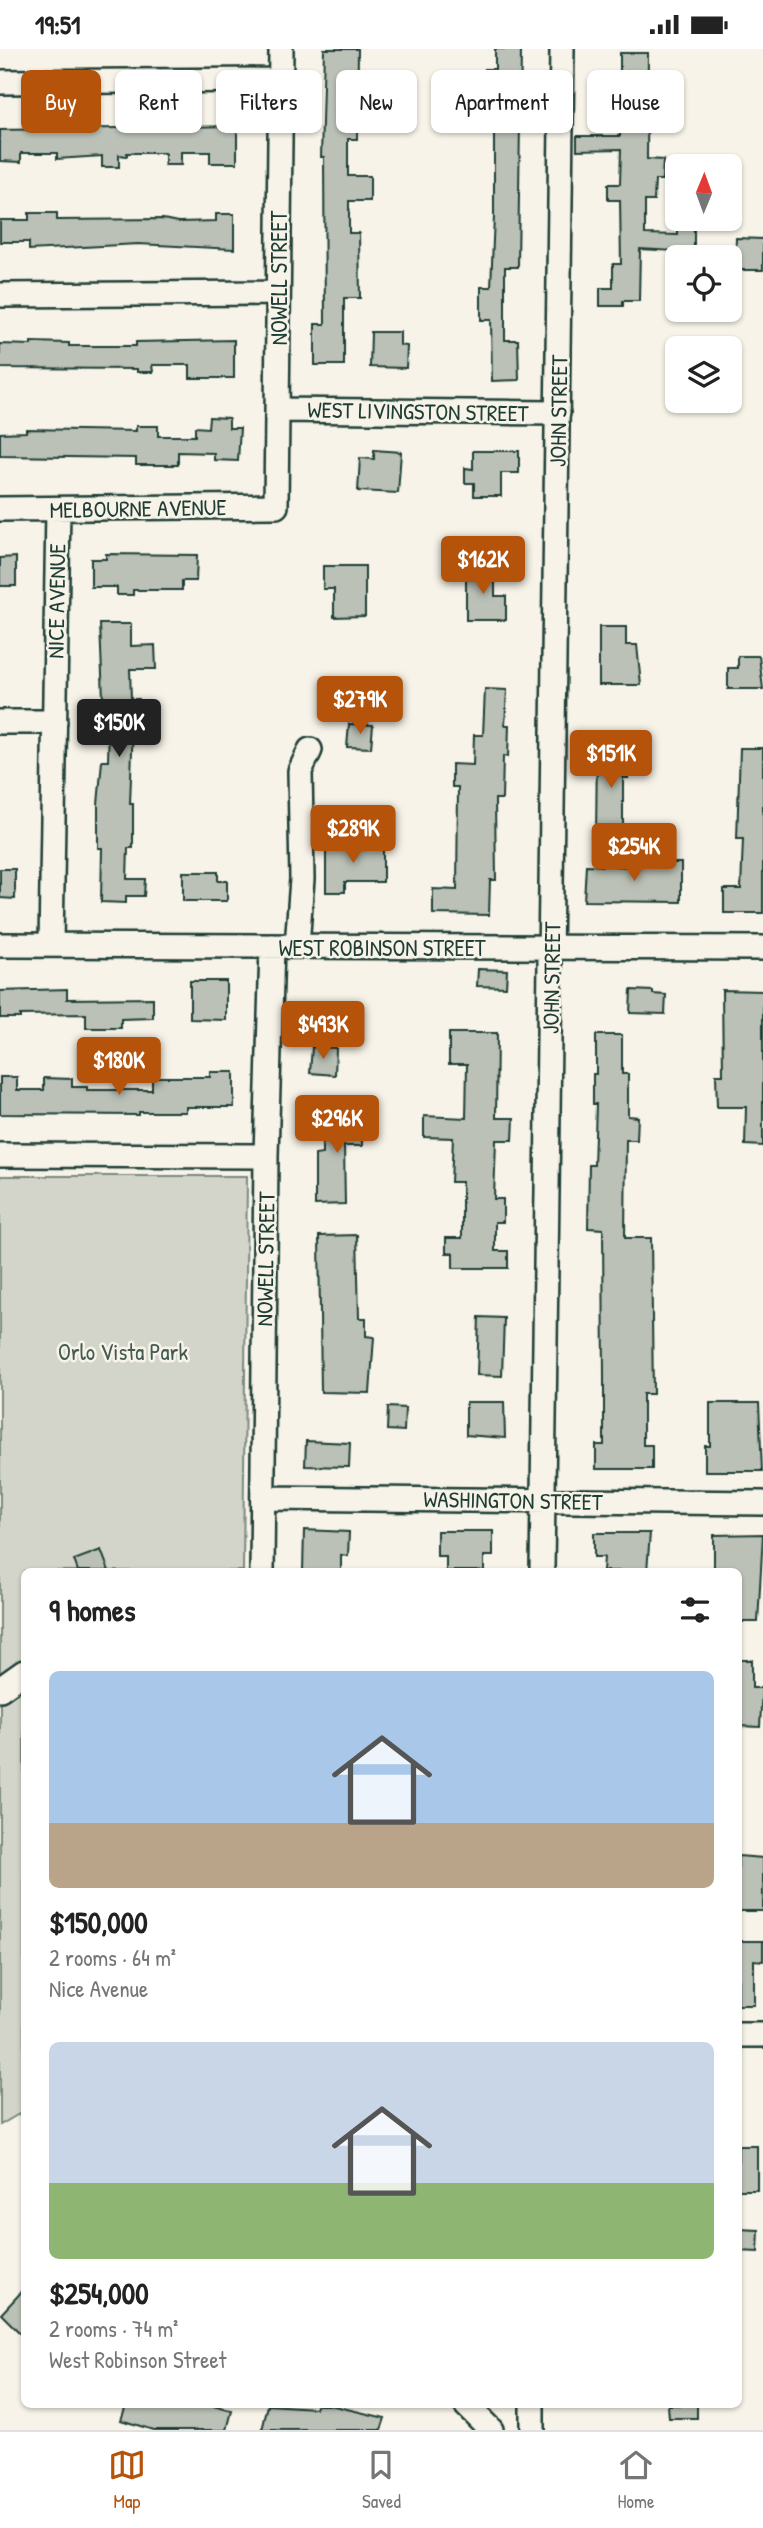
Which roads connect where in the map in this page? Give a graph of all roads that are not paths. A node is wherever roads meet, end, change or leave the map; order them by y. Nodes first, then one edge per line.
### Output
1 (281, 49) edge
2 (562, 49) edge
3 (281, 70) edge
4 (216, 80) edge
5 (0, 82) edge
6 (280, 133) edge
7 (277, 293) junction
8 (0, 295) edge
9 (278, 410) junction
10 (558, 413) junction
11 (276, 506) joint
12 (0, 509) edge
13 (58, 509) junction
14 (0, 722) edge
15 (55, 722) junction
16 (310, 750) dead end
17 (0, 945) edge
18 (51, 945) junction
19 (272, 946) junction
20 (297, 946) junction
21 (551, 948) junction
22 (763, 948) edge
23 (0, 1155) edge
24 (266, 1156) junction
25 (263, 1498) junction
26 (543, 1500) junction
27 (763, 1503) edge
28 (262, 1568) edge
29 (542, 1568) edge
30 (21, 1674) edge
31 (0, 1689) edge
32 (742, 2035) edge
33 (763, 2035) edge
34 (469, 2408) edge
35 (532, 2408) edge
36 (491, 2430) edge
37 (532, 2430) edge

1 - 3 street, NOWELL STREET
2 - 10 street, JOHN STREET
4 - 5 street
6 - 7 street, NOWELL STREET
7 - 8 street
7 - 9 street, NOWELL STREET
9 - 10 street, WEST LIVINGSTON STREET
9 - 11 street, NOWELL STREET
10 - 21 street, JOHN STREET
11 - 13 street, MELBOURNE AVENUE
12 - 13 street, MELBOURNE AVENUE
13 - 15 street, NICE AVENUE
14 - 15 street
15 - 18 street, NICE AVENUE
16 - 20 street
17 - 18 street, WEST ROBINSON STREET
18 - 19 street, WEST ROBINSON STREET
19 - 20 street, WEST ROBINSON STREET
19 - 24 street, NOWELL STREET
20 - 21 street, WEST ROBINSON STREET
21 - 22 street, WEST ROBINSON STREET
21 - 26 street, JOHN STREET
23 - 24 street
24 - 25 street, NOWELL STREET
25 - 26 street, WASHINGTON STREET
25 - 28 street, NOWELL STREET
26 - 27 street, WASHINGTON STREET
26 - 29 street, JOHN STREET
30 - 31 street
32 - 33 street
34 - 36 street
35 - 37 street

